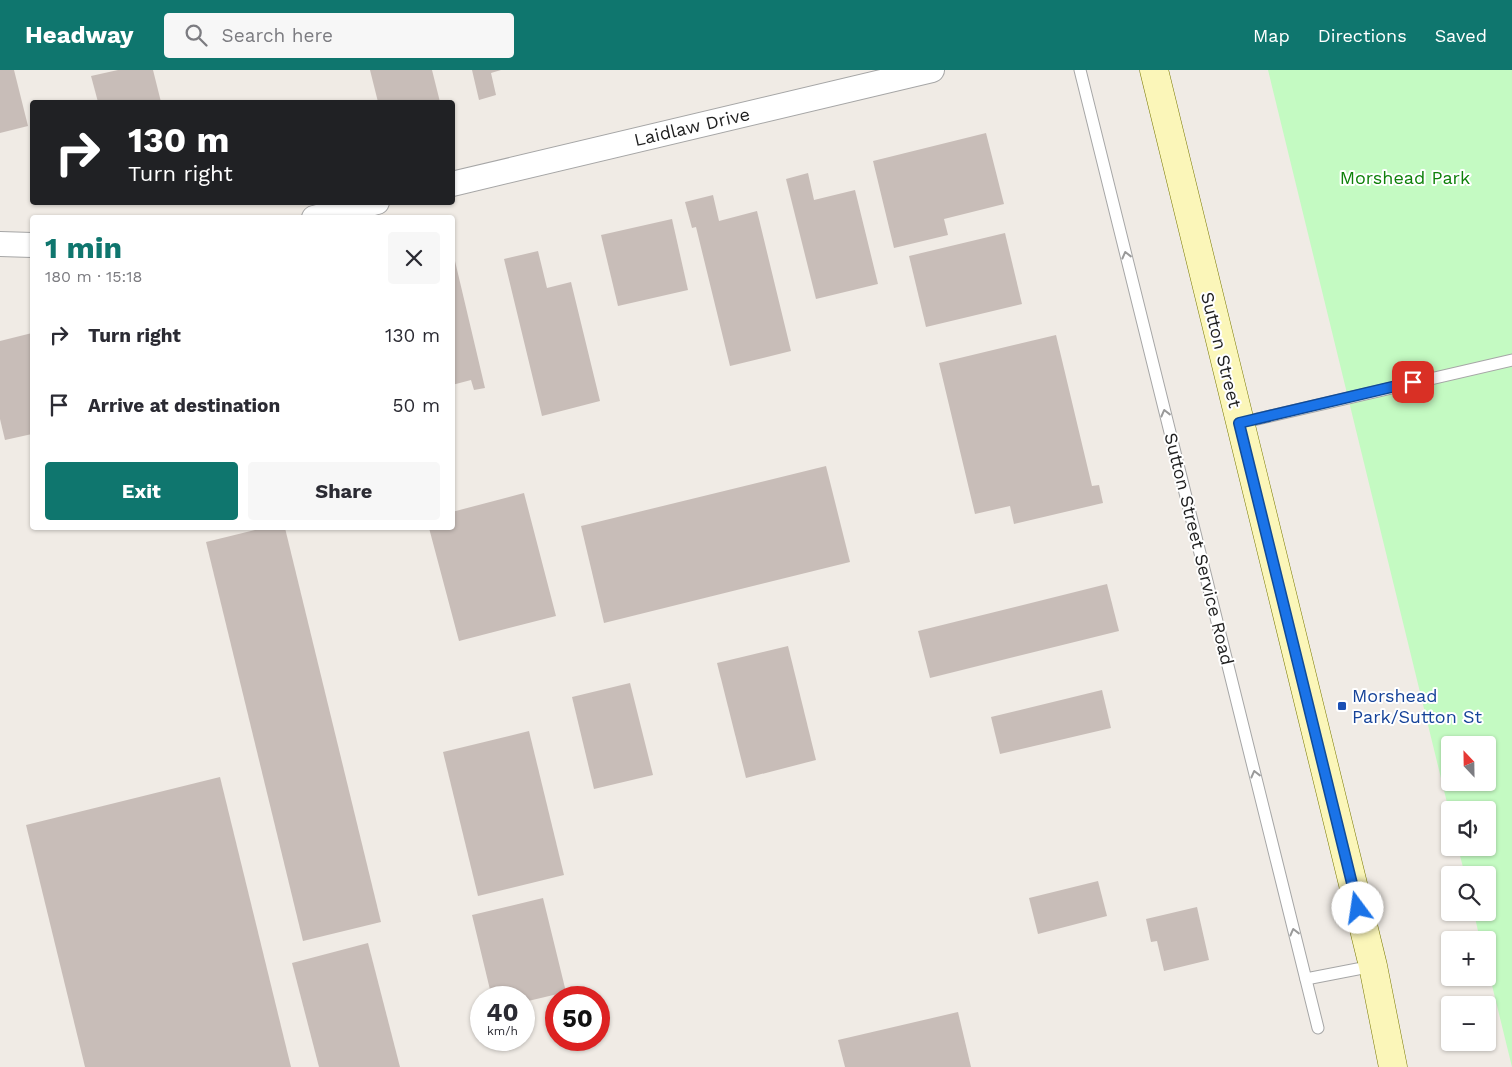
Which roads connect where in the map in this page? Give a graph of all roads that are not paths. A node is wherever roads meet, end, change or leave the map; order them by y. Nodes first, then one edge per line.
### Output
1 (932, 70) edge
2 (1080, 70) edge
3 (1154, 70) edge
4 (455, 183) edge
5 (365, 205) edge
6 (326, 215) edge
7 (0, 244) edge
8 (30, 245) edge
9 (1512, 360) edge
10 (1239, 423) junction
11 (1372, 966) junction
12 (1306, 979) junction
13 (1318, 1028) dead end
14 (1393, 1067) edge

1 - 4 street, Laidlaw Drive
12 -> 2 lane, Sutton Street Service Road
3 - 10 main road, Sutton Street
5 - 6 street
7 - 8 street
9 - 10 lane
10 - 11 main road, Sutton Street
11 - 12 lane
11 - 14 main road, Sutton Street
12 - 13 lane, Sutton Street Service Road

